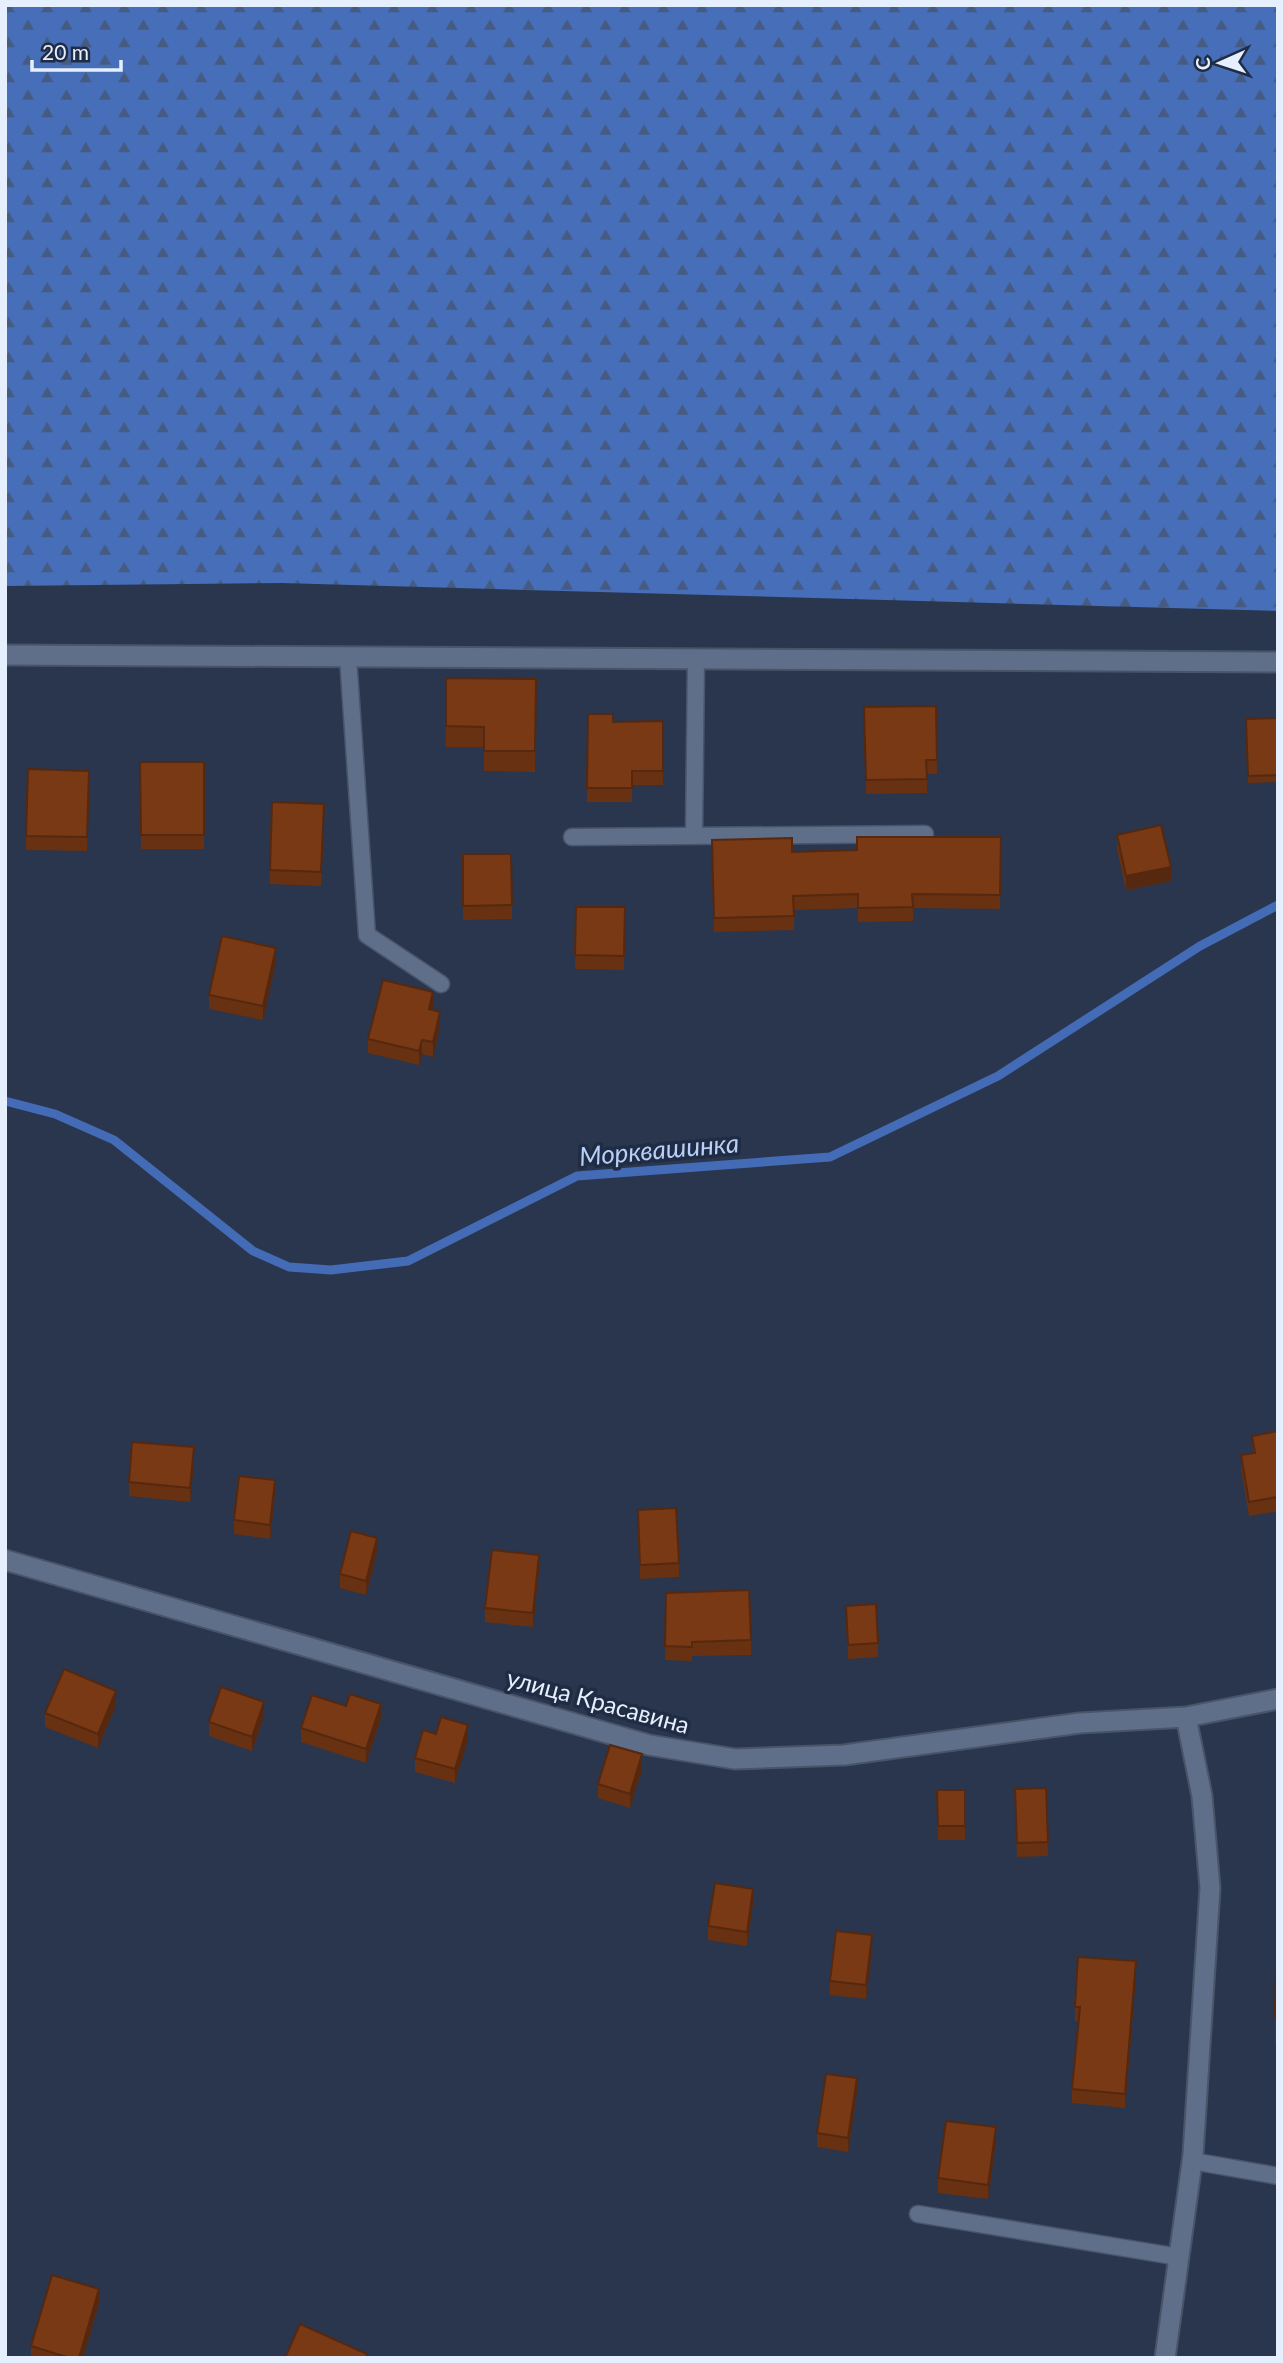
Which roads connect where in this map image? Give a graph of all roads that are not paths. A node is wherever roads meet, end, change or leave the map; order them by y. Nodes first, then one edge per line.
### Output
1 (5, 655) edge
2 (348, 657) junction
3 (696, 659) junction
4 (1278, 662) edge
5 (925, 834) edge
6 (694, 836) junction
7 (572, 837) dead end
8 (441, 984) dead end
9 (5, 1560) edge
10 (1278, 1699) edge
11 (1186, 1717) junction
12 (1192, 2161) junction
13 (1278, 2176) edge
14 (918, 2214) dead end
15 (1179, 2257) junction
16 (1165, 2358) edge

1 - 2 street
2 - 3 street
2 - 8 lane
3 - 4 street
3 - 6 lane
5 - 6 lane
6 - 7 lane
9 - 11 street, улица Красавина
10 - 11 street, улица Красавина
11 - 12 street
12 - 13 lane
12 - 15 street
14 - 15 lane
15 - 16 street

